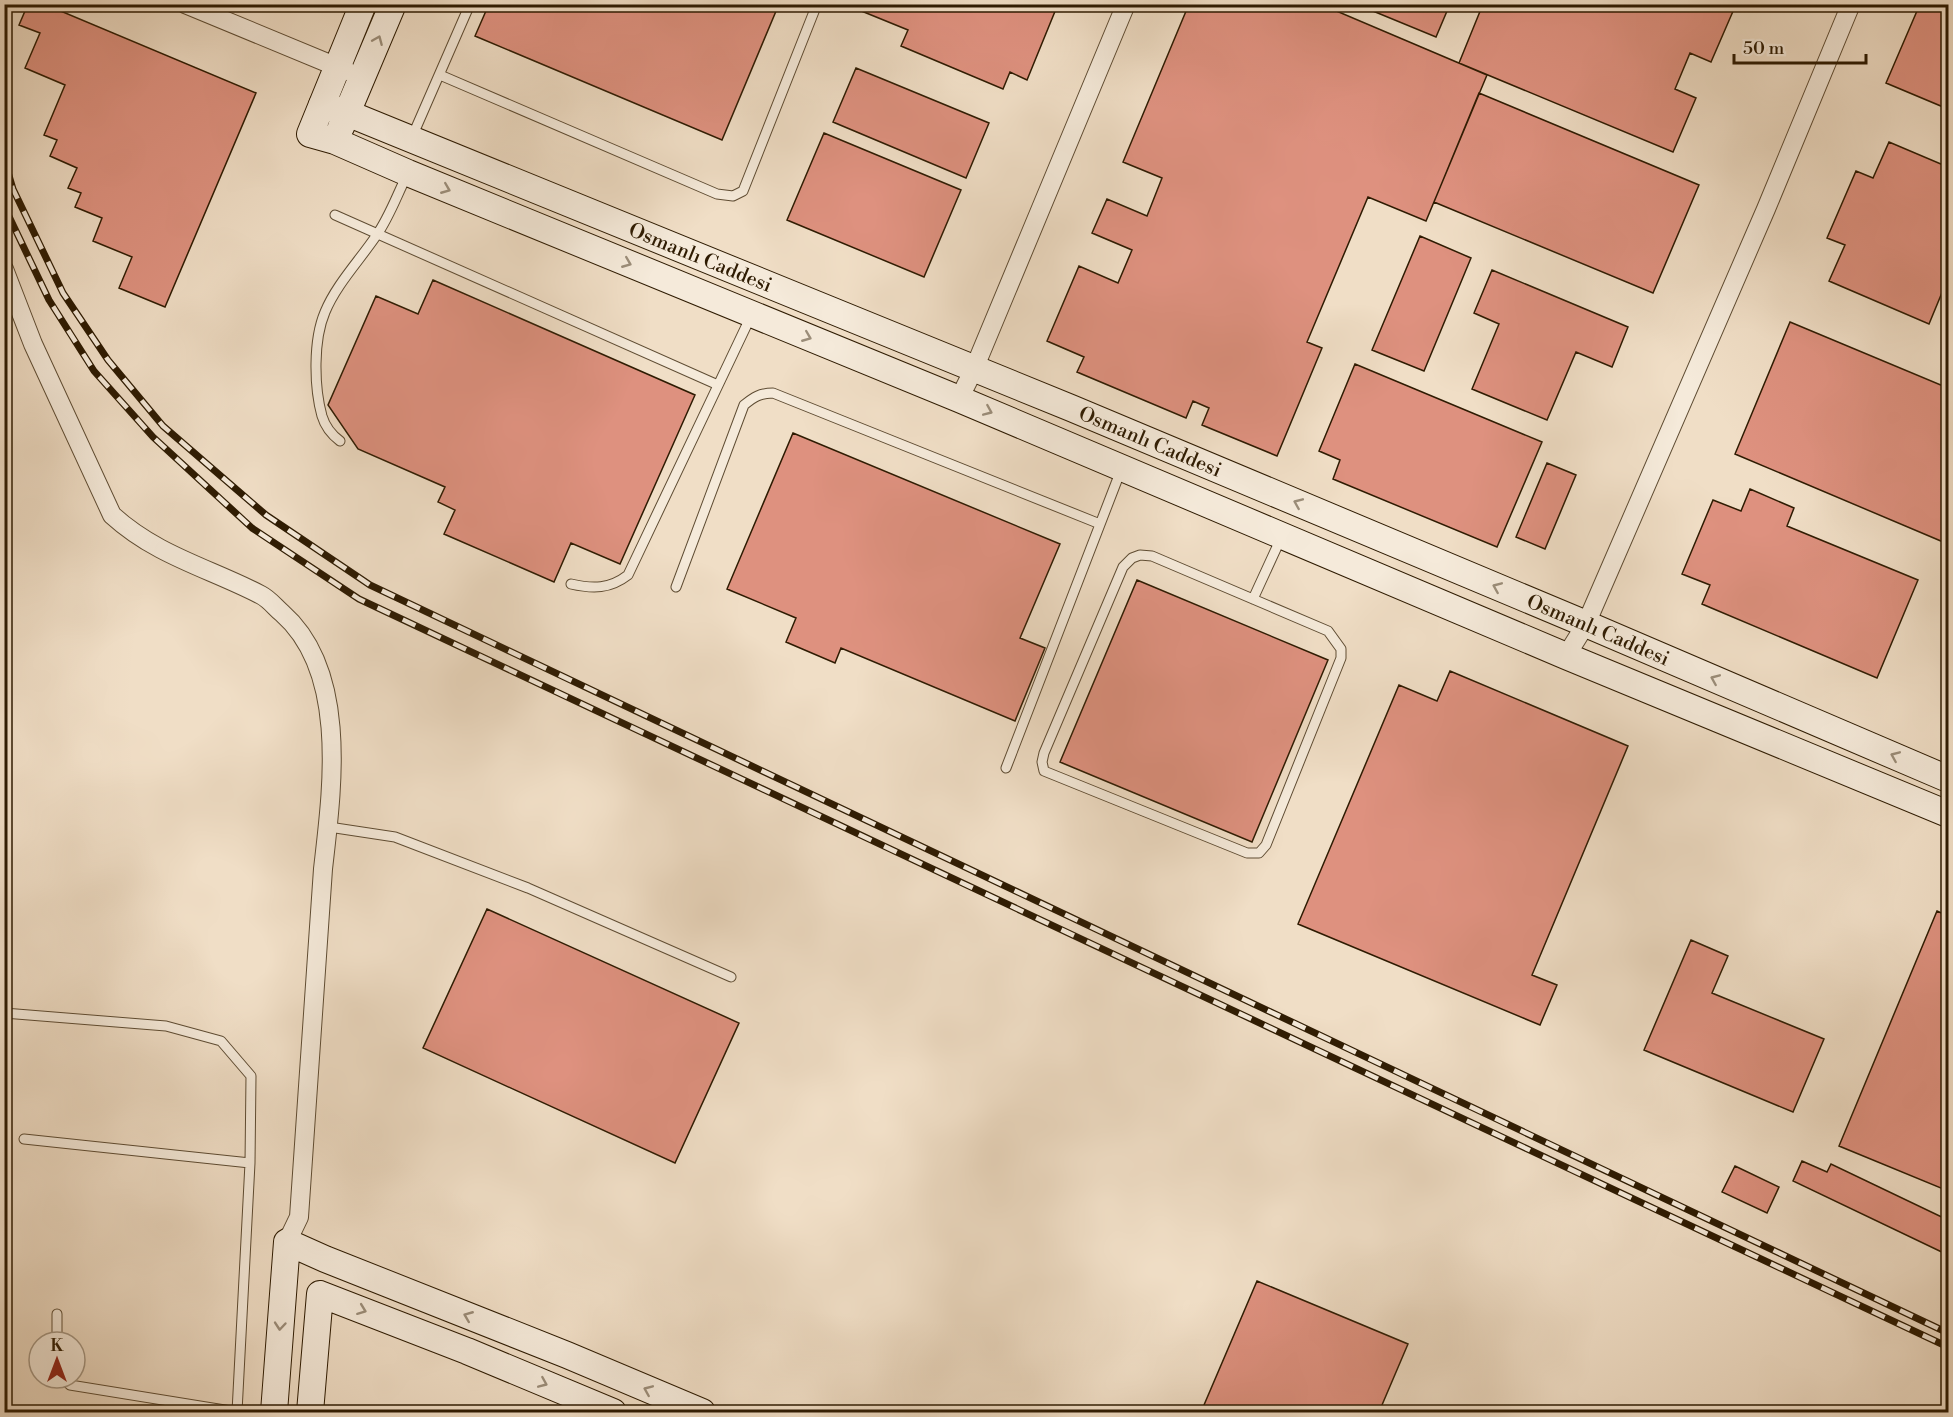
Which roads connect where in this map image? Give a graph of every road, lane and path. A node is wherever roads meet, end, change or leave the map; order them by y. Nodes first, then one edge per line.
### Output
1 (185, 4) edge
2 (363, 4) edge
3 (393, 4) edge
4 (470, 4) edge
5 (816, 4) edge
6 (1126, 4) edge
7 (1851, 4) edge
8 (337, 67) junction
9 (440, 75) junction
10 (363, 77) junction
11 (322, 105) junction
12 (348, 113) junction
13 (410, 140) junction
14 (335, 141) junction
15 (408, 173) junction
16 (335, 215) dead end
17 (378, 234) junction
18 (4, 268) edge
19 (752, 314) junction
20 (974, 369) junction
21 (718, 385) junction
22 (959, 399) junction
23 (340, 441) dead end
24 (1122, 468) junction
25 (1325, 515) junction
26 (1100, 524) junction
27 (1282, 535) junction
28 (1311, 547) junction
29 (571, 584) dead end
30 (676, 587) dead end
31 (1253, 600) junction
32 (1586, 624) junction
33 (1566, 656) junction
34 (1006, 768) dead end
35 (1948, 779) edge
36 (1948, 814) edge
37 (329, 827) junction
38 (731, 977) dead end
39 (4, 1013) edge
40 (24, 1139) dead end
41 (250, 1163) junction
42 (287, 1242) junction
43 (325, 1259) junction
44 (284, 1280) junction
45 (321, 1294) junction
46 (57, 1314) dead end
47 (57, 1330) edge
48 (87, 1388) edge
49 (237, 1412) edge
50 (273, 1413) edge
51 (310, 1413) edge
52 (613, 1413) edge
53 (702, 1413) edge

1 - 8 street
2 - 8 street
10 -> 3 street
4 - 9 lane
5 - 9 lane
6 - 20 street
7 - 32 street
8 - 10 street
8 - 11 street
9 - 13 lane
10 - 12 street
11 - 12 street, Osmanlı Caddesi
11 - 14 street
12 - 13 street, Osmanlı Caddesi
12 - 14 street
13 - 20 street, Osmanlı Caddesi
14 - 15 street
15 - 17 lane
15 -> 19 street
16 - 17 lane
17 - 21 lane
17 - 23 lane
18 - 37 street
19 - 21 lane
19 -> 22 street
20 - 22 street
25 -> 20 street, Osmanlı Caddesi
21 - 29 lane
22 -> 24 street
24 - 26 lane
24 - 27 street
25 - 28 street
32 -> 25 street, Osmanlı Caddesi
26 - 30 lane
26 - 34 lane
27 - 28 street
27 - 31 lane
28 - 33 street
31 - 31 lane
32 - 33 street
35 -> 32 street, Osmanlı Caddesi
33 - 36 street
37 - 38 lane
37 - 42 street
39 - 41 lane
40 - 41 lane
41 - 49 lane
42 - 43 street
42 - 44 street
43 - 45 street
53 -> 43 street
44 - 45 street
44 -> 50 street
45 - 51 street
45 -> 52 street
46 - 47 lane
48 - 49 lane

